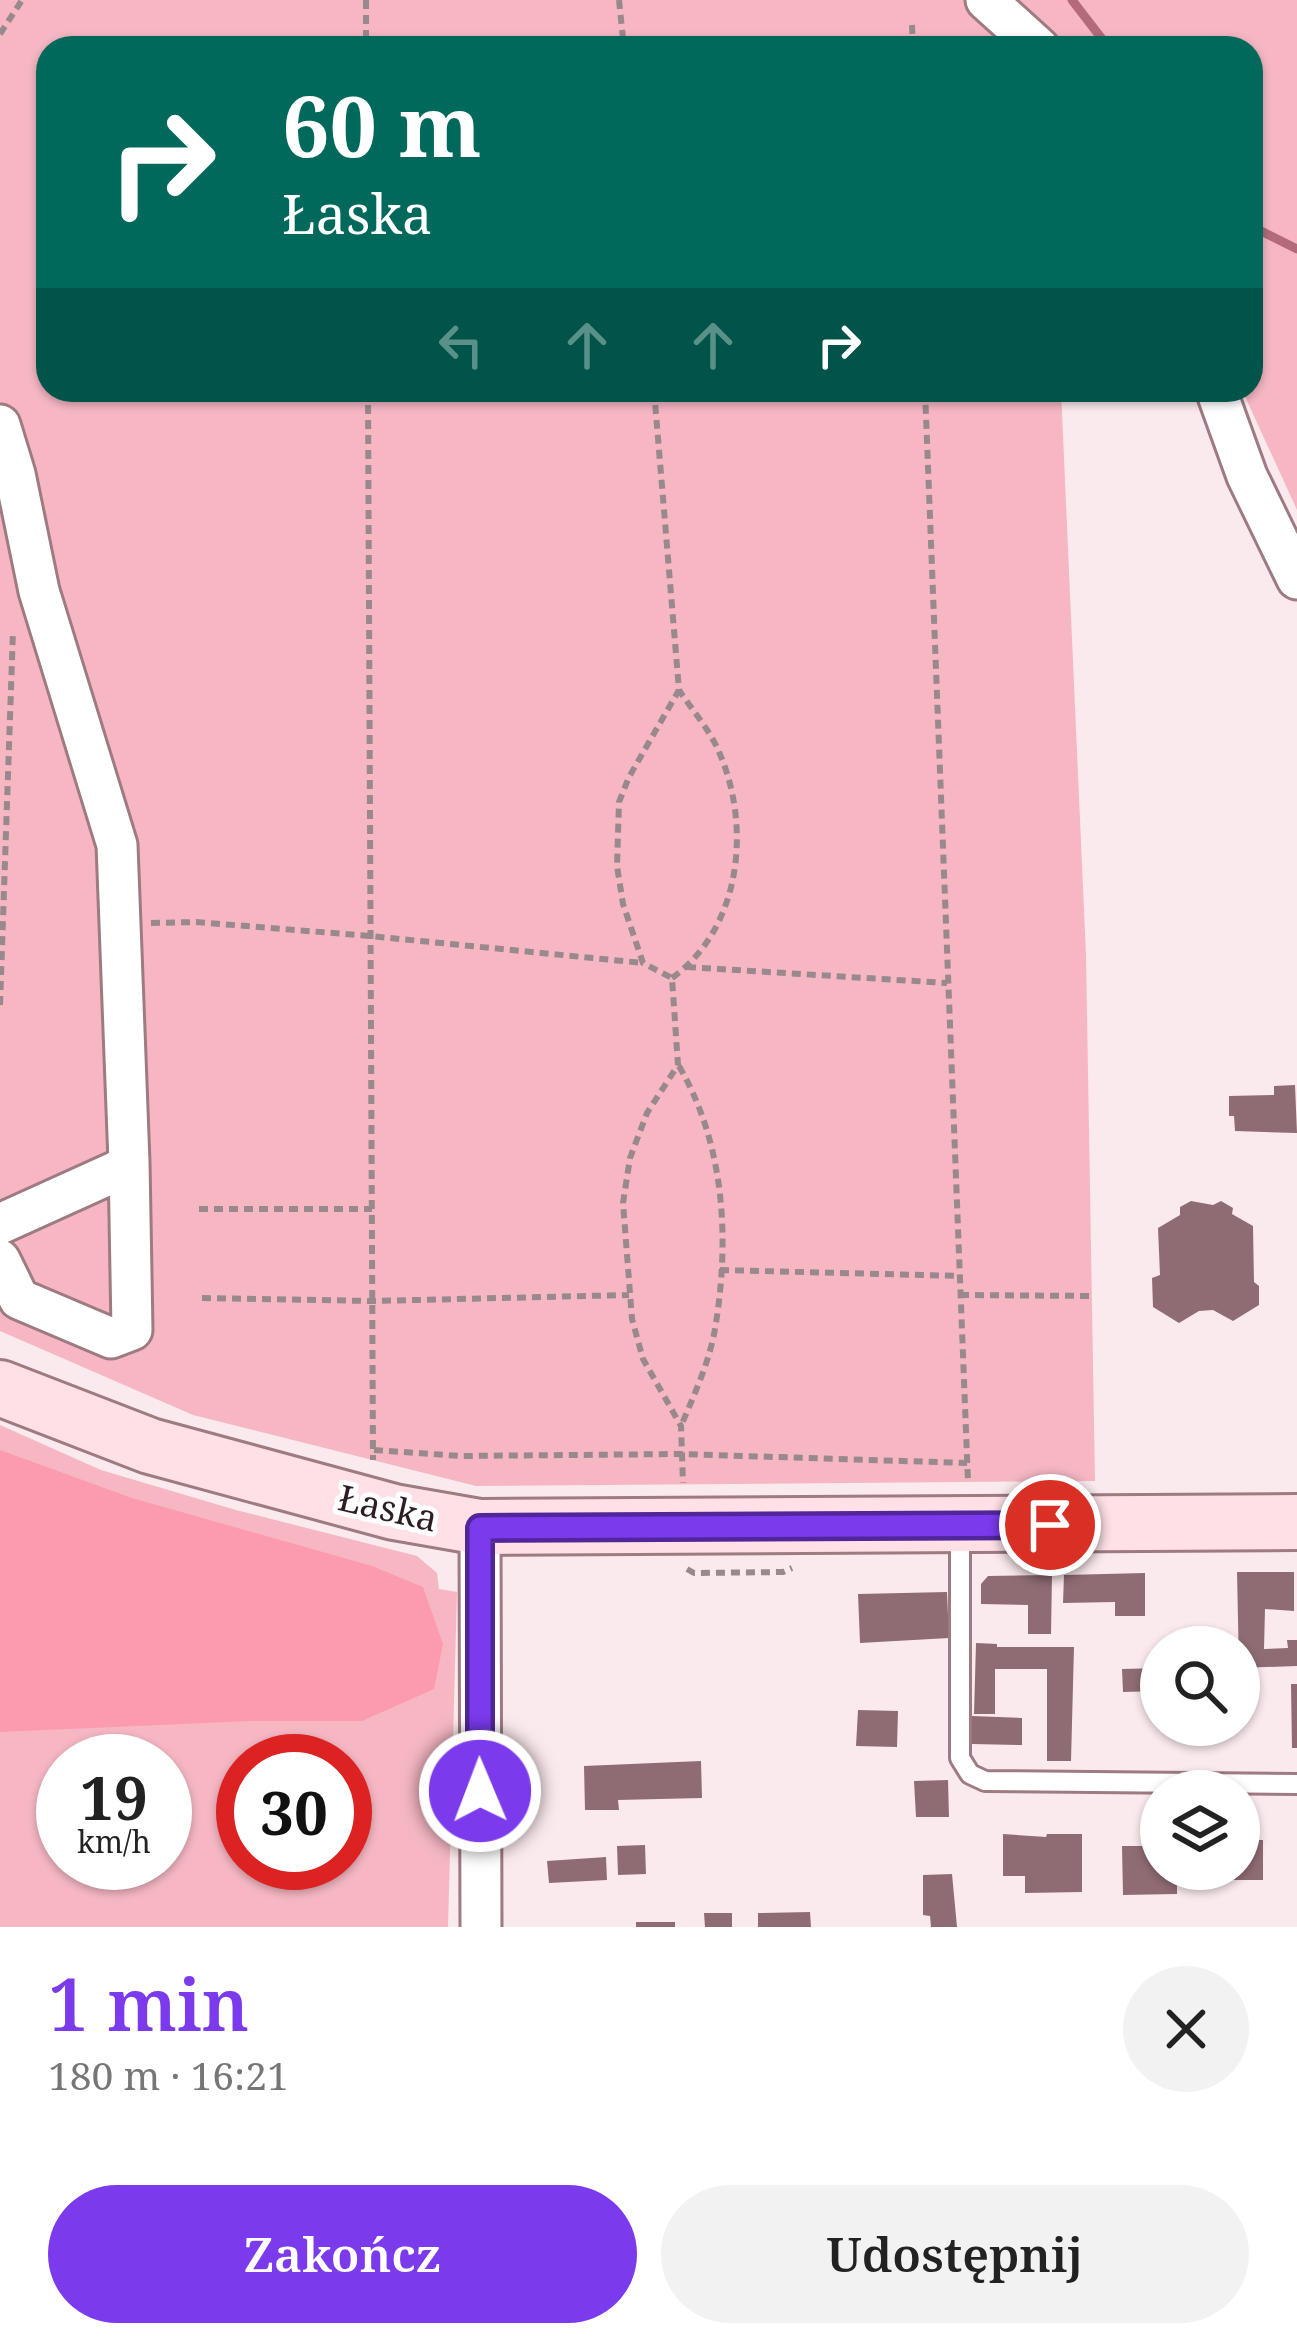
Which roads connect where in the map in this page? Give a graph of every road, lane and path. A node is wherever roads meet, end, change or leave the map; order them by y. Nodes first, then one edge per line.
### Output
1 (22, 0) edge
2 (366, 0) edge
3 (619, 0) edge
4 (986, 0) edge
5 (912, 25) dead end
6 (0, 34) edge
7 (367, 36) edge
8 (623, 36) edge
9 (912, 36) edge
10 (1026, 36) edge
11 (368, 402) edge
12 (655, 402) edge
13 (925, 402) edge
14 (1220, 402) edge
15 (0, 425) edge
16 (1297, 579) edge
17 (13, 620) dead end
18 (679, 690) junction
19 (196, 922) dead end
20 (370, 936) junction
21 (644, 963) junction
22 (687, 967) junction
23 (671, 978) junction
24 (948, 983) junction
25 (0, 1005) edge
26 (678, 1065) junction
27 (129, 1162) junction
28 (199, 1209) dead end
29 (372, 1209) junction
30 (0, 1224) edge
31 (0, 1260) edge
32 (720, 1270) junction
33 (960, 1276) junction
34 (629, 1295) junction
35 (960, 1295) junction
36 (1092, 1296) dead end
37 (202, 1298) dead end
38 (373, 1300) junction
39 (0, 1388) edge
40 (681, 1426) junction
41 (374, 1450) junction
42 (681, 1454) junction
43 (373, 1460) dead end
44 (967, 1463) junction
45 (683, 1484) dead end
46 (964, 1504) junction
47 (1297, 1522) edge
48 (480, 1528) junction
49 (1297, 1784) edge
50 (481, 1927) edge

1 - 6 path
2 - 7 path
3 - 8 path
4 - 10 street
5 - 9 path
11 - 20 path
12 - 18 path
13 - 24 path
14 - 16 street
15 - 27 street
17 - 25 path
18 - 21 path
18 - 22 path
19 - 20 path
20 - 21 path
20 - 29 path
21 - 23 path
22 - 23 path
22 - 24 path
23 - 26 path
24 - 33 path
26 - 32 path
26 - 34 path
27 - 30 street
27 - 31 street
28 - 29 path
29 - 38 path
32 - 33 path
32 - 40 path
33 - 35 path
34 - 38 path
34 - 40 path
35 - 36 path
35 - 44 path
37 - 38 path
38 - 41 path
39 - 48 main road, Łaska
40 - 42 path
41 - 42 path
41 - 43 path
42 - 44 path
42 - 45 path
44 - 46 path
46 - 47 main road, Łaska
46 - 48 main road, Łaska
46 - 49 lane
48 - 50 street

